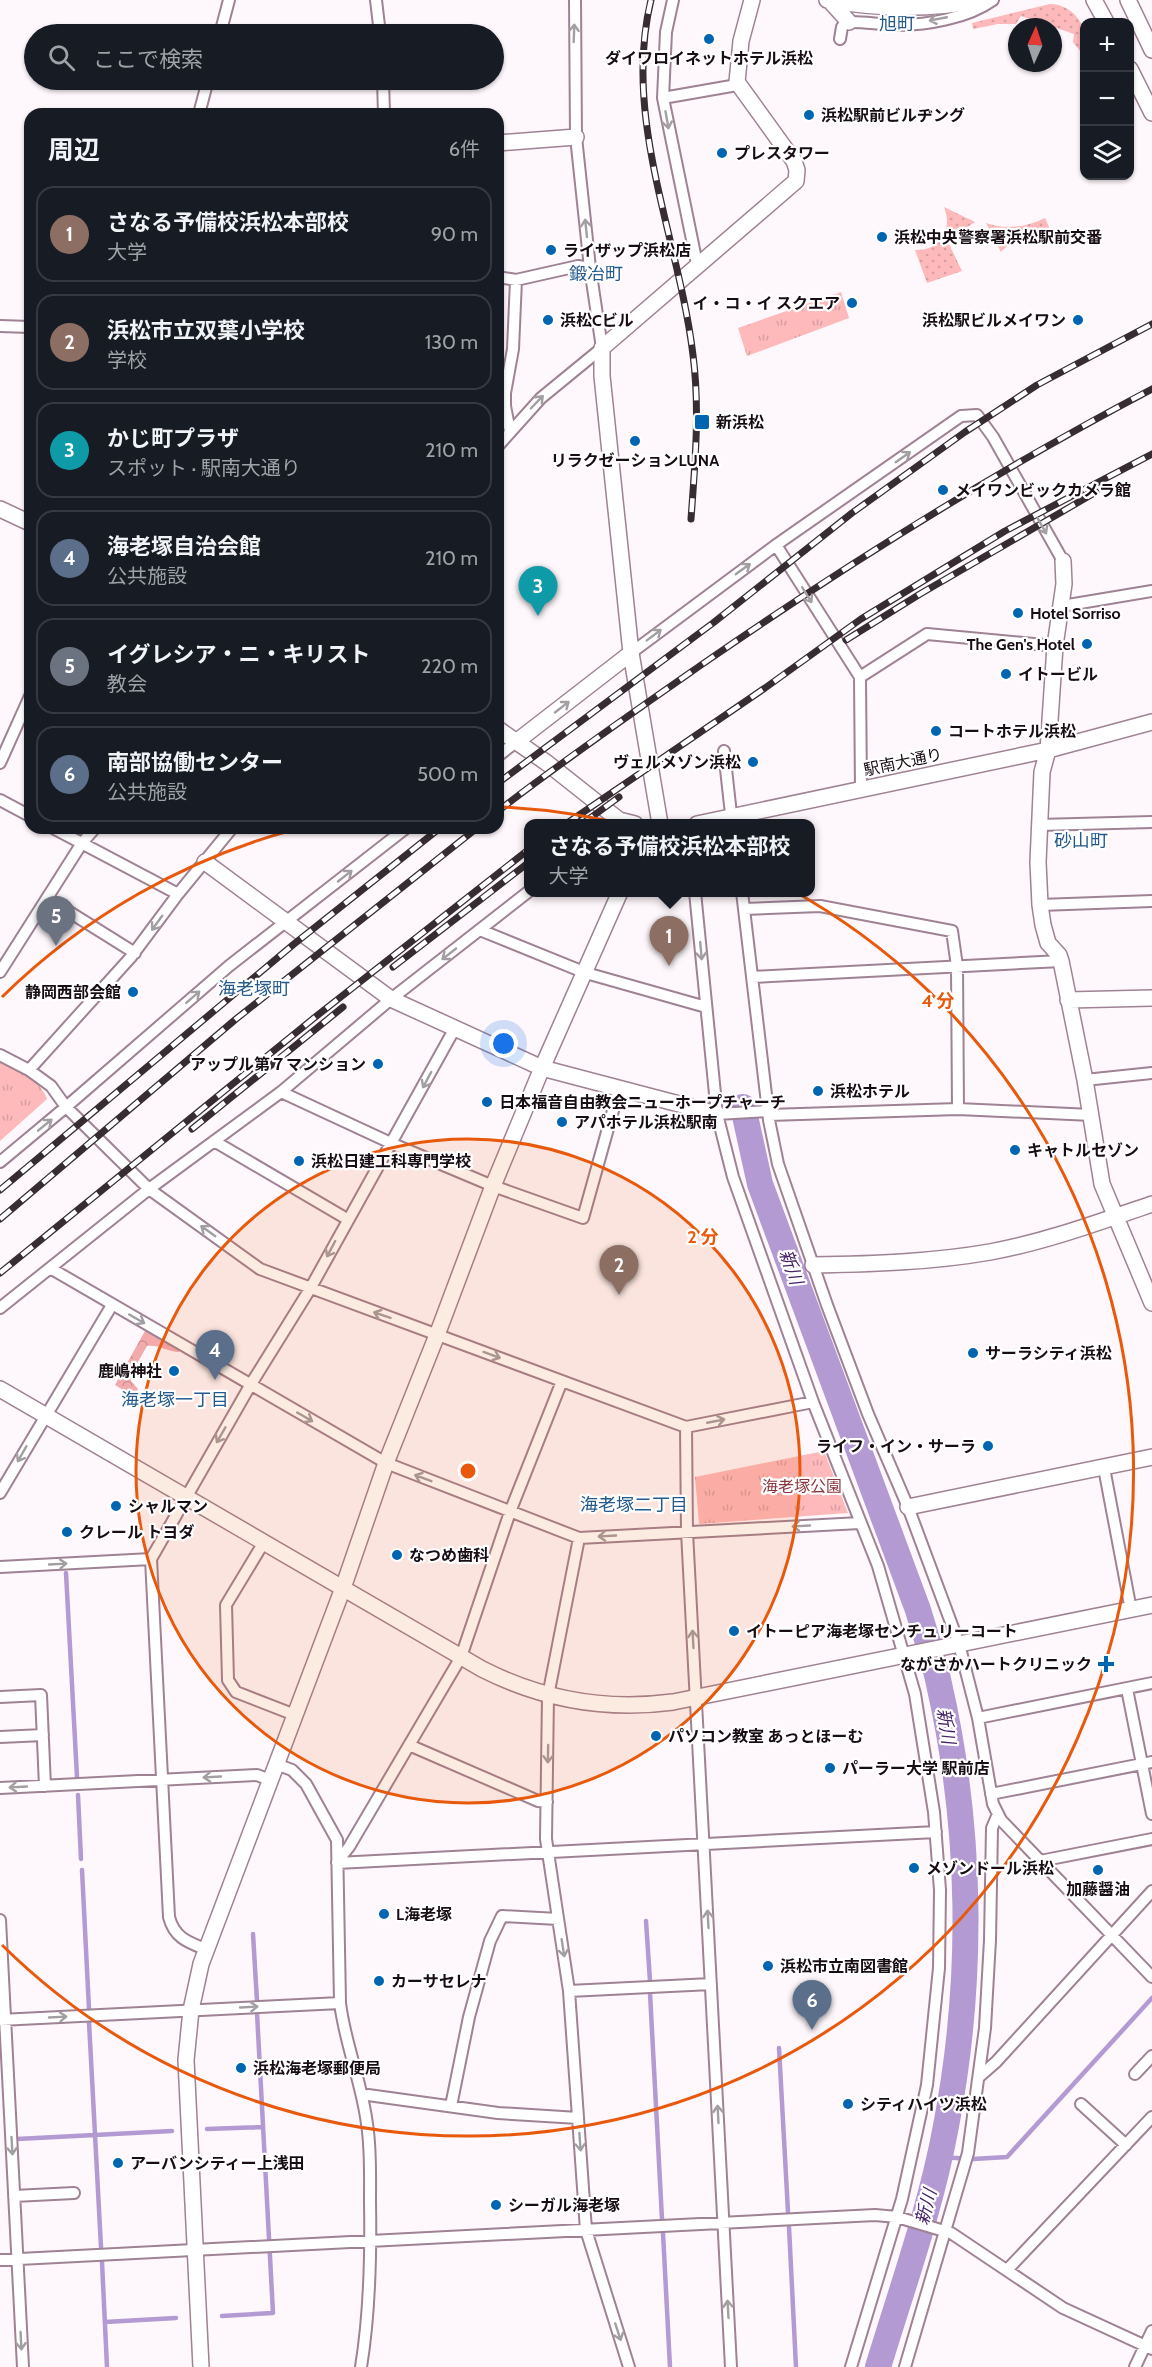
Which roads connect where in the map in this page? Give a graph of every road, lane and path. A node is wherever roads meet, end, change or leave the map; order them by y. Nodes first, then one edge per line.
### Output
1 (229, 0) edge
2 (376, 0) edge
3 (575, 0) edge
4 (672, 0) edge
5 (752, 0) edge
6 (828, 0) edge
7 (980, 0) edge
8 (993, 0) edge
9 (1094, 0) edge
10 (1128, 0) edge
11 (1104, 18) edge
12 (849, 22) junction
13 (223, 24) edge
14 (379, 24) edge
15 (840, 39) dead end
16 (1152, 50) edge
17 (1132, 72) edge
18 (738, 85) junction
19 (206, 90) edge
20 (383, 90) edge
21 (663, 98) junction
22 (201, 108) edge
23 (384, 108) edge
24 (1152, 112) edge
25 (576, 137) junction
26 (504, 143) edge
27 (697, 264) junction
28 (590, 268) junction
29 (504, 278) edge
30 (516, 280) junction
31 (0, 326) edge
32 (24, 327) edge
33 (602, 348) junction
34 (510, 432) junction
35 (504, 439) edge
36 (0, 509) edge
37 (24, 520) edge
38 (776, 545) junction
39 (1062, 561) joint
40 (1152, 591) edge
41 (1062, 606) junction
42 (1055, 646) junction
43 (631, 653) junction
44 (860, 677) junction
45 (24, 709) edge
46 (1152, 722) edge
47 (504, 733) edge
48 (516, 742) junction
49 (1048, 750) junction
50 (504, 751) edge
51 (724, 751) dead end
52 (0, 763) edge
53 (861, 790) junction
54 (0, 800) edge
55 (24, 813) edge
56 (619, 819) edge
57 (659, 819) edge
58 (732, 819) edge
59 (736, 819) edge
60 (1152, 822) edge
61 (1039, 825) junction
62 (65, 834) edge
63 (90, 834) edge
64 (227, 834) edge
65 (398, 834) edge
66 (82, 843) junction
67 (205, 862) junction
68 (178, 894) junction
69 (524, 895) edge
70 (618, 897) edge
71 (695, 897) edge
72 (743, 897) edge
73 (47, 898) junction
74 (1152, 901) edge
75 (1040, 905) junction
76 (744, 909) junction
77 (285, 922) junction
78 (480, 930) junction
79 (135, 953) junction
80 (1061, 961) junction
81 (957, 966) junction
82 (0, 972) edge
83 (586, 973) junction
84 (752, 977) junction
85 (1152, 998) edge
86 (391, 999) junction
87 (1068, 1000) junction
88 (706, 1007) junction
89 (455, 1028) junction
90 (0, 1055) edge
91 (542, 1068) junction
92 (29, 1070) junction
93 (1152, 1073) edge
94 (1085, 1080) junction
95 (619, 1089) junction
96 (281, 1092) junction
97 (66, 1107) junction
98 (958, 1109) junction
99 (765, 1113) junction
100 (721, 1114) junction
101 (1092, 1116) junction
102 (214, 1141) junction
103 (393, 1144) junction
104 (0, 1162) edge
105 (493, 1186) junction
106 (149, 1189) junction
107 (1152, 1204) edge
108 (1114, 1216) junction
109 (347, 1219) junction
110 (813, 1265) junction
111 (50, 1268) junction
112 (310, 1289) junction
113 (1152, 1303) edge
114 (112, 1305) junction
115 (0, 1308) edge
116 (437, 1335) junction
117 (562, 1381) junction
118 (251, 1384) junction
119 (0, 1389) edge
120 (813, 1402) junction
121 (45, 1415) junction
122 (686, 1427) junction
123 (1152, 1457) edge
124 (386, 1463) junction
125 (1104, 1468) junction
126 (0, 1493) edge
127 (185, 1497) junction
128 (908, 1507) junction
129 (510, 1512) junction
130 (860, 1523) junction
131 (687, 1532) junction
132 (579, 1538) junction
133 (264, 1542) junction
134 (151, 1559) junction
135 (0, 1566) edge
136 (343, 1588) junction
137 (1152, 1605) edge
138 (1131, 1610) junction
139 (953, 1645) junction
140 (908, 1655) junction
141 (461, 1657) junction
142 (1152, 1683) edge
143 (1127, 1689) junction
144 (548, 1696) junction
145 (0, 1697) edge
146 (697, 1697) junction
147 (295, 1715) junction
148 (978, 1718) junction
149 (43, 1735) junction
150 (0, 1737) edge
151 (409, 1745) junction
152 (1147, 1762) edge
153 (276, 1764) junction
154 (162, 1780) junction
155 (270, 1780) junction
156 (45, 1786) junction
157 (0, 1788) edge
158 (991, 1794) junction
159 (547, 1802) junction
160 (998, 1814) junction
161 (1152, 1814) edge
162 (936, 1832) junction
163 (1152, 1839) edge
164 (704, 1844) junction
165 (548, 1852) junction
166 (1040, 1861) junction
167 (337, 1863) junction
168 (1152, 1891) edge
169 (558, 1918) junction
170 (0, 1920) edge
171 (1112, 1934) junction
172 (205, 1949) junction
173 (1152, 1977) edge
174 (711, 1984) junction
175 (569, 1991) junction
176 (340, 2003) junction
177 (190, 2010) junction
178 (3, 2020) edge
179 (1152, 2056) edge
180 (1135, 2074) dead end
181 (980, 2076) junction
182 (4, 2093) edge
183 (362, 2097) junction
184 (1081, 2104) dead end
185 (451, 2106) junction
186 (1152, 2117) edge
187 (578, 2118) junction
188 (1126, 2145) junction
189 (74, 2193) dead end
190 (14, 2196) junction
191 (899, 2218) junction
192 (723, 2223) junction
193 (586, 2230) junction
194 (944, 2231) junction
195 (371, 2241) junction
196 (196, 2250) junction
197 (17, 2259) junction
198 (0, 2260) edge
199 (1007, 2270) junction
200 (1152, 2331) edge
201 (1148, 2348) edge
202 (23, 2367) edge
203 (201, 2367) edge
204 (361, 2367) edge
205 (629, 2367) edge
206 (731, 2367) edge
207 (850, 2367) edge
208 (905, 2367) edge
209 (1135, 2367) edge

1 - 13 street
2 - 14 street
25 -> 3 street
4 - 21 street
5 - 18 street
6 - 7 street
6 - 12 street
8 -> 12 street
9 - 11 street
10 - 16 street
12 - 15 street
17 - 24 street
18 - 21 street
18 - 27 street
19 - 22 street
20 - 23 street
21 -> 27 street
25 - 26 street
28 -> 25 street
27 - 33 street
28 - 30 street
28 - 33 street
29 - 30 street
30 - 34 street
31 - 32 street
34 -> 33 street
33 - 43 street
34 - 35 street
36 - 37 street
38 -> 39 street
43 -> 38 street
38 -> 44 street
39 - 41 street
40 - 41 street
41 - 42 street
42 - 44 street
42 - 49 street
48 -> 43 street
43 - 57 street
44 - 53 street
45 - 52 street
46 - 49 street, 駅南大通り
47 - 48 street
48 - 50 street
48 - 56 street
49 - 53 street, 駅南大通り
49 - 61 street
51 - 58 street
53 - 59 street, 駅南大通り
54 - 55 street
60 - 61 street
61 - 75 street
62 - 66 street
63 - 66 street
64 - 67 street
77 -> 65 street
66 - 68 street
66 - 73 street
67 - 68 street
67 - 77 street
68 -> 79 street
69 - 78 street
70 - 83 street
71 -> 88 street
72 - 76 street
73 - 79 street
73 - 82 street
74 - 75 street
75 - 80 street
76 - 81 street
76 - 84 street
77 - 86 street
97 -> 77 street
78 - 83 street
78 -> 86 street
79 - 92 street
80 - 81 street
80 - 87 street
81 - 84 street
81 - 98 street
83 - 88 street
83 - 91 street
84 - 99 street
85 - 87 street
86 - 89 street
86 - 96 street
87 - 94 street
88 - 100 street
89 - 91 street
89 -> 103 street
90 - 92 street
91 - 95 street
91 - 105 street
92 - 97 street
93 - 94 street
94 - 101 street
95 - 100 street
95 - 105 street
96 - 102 street
96 - 103 street
104 -> 97 street
97 - 106 street
98 - 99 street
98 - 101 street
99 - 100 street
99 - 110 street
100 - 120 street
101 - 108 street
102 - 106 street
102 - 109 street
103 - 105 street
103 - 109 street
105 - 116 street
106 - 111 street
112 -> 106 street
107 - 108 street
108 - 110 street
108 - 113 street
109 -> 112 street
110 - 128 street
111 - 114 street
111 - 115 street
116 -> 112 street
112 - 118 street
114 -> 118 street
114 - 121 street
116 -> 117 street
116 - 124 street
117 - 122 street
117 - 129 street
118 -> 124 street
118 -> 127 street
119 - 121 street
122 -> 120 street
120 - 130 street
121 -> 126 street
121 - 127 street
122 - 131 street
123 - 125 street
129 -> 124 street
124 - 136 street
125 - 128 street
125 - 138 street
127 - 133 street
127 - 134 street
128 - 139 street
129 - 132 street
129 - 141 street
130 -> 131 street
130 - 140 street
131 -> 132 street
146 -> 131 street
132 - 144 street
133 - 136 street
133 - 147 street
135 -> 134 street
134 - 154 street
136 - 141 street
136 - 147 street
137 - 138 street
138 - 139 street
139 - 140 street
139 - 148 street
140 - 146 street
140 - 162 street
141 - 144 street
141 - 151 street
142 - 143 street
143 - 148 street
143 - 152 street
144 - 146 street
144 -> 159 street
145 - 149 street
146 - 164 street
147 - 153 street
148 - 158 street
149 - 150 street
149 - 156 street
151 - 159 street
151 - 167 street
152 - 158 street
152 - 161 street
153 - 155 street
153 - 167 street
155 -> 154 street
154 - 156 street
154 - 172 street
155 - 172 street
156 -> 157 street
158 - 160 street
159 - 165 street
160 - 166 street
160 - 181 street
162 - 164 street
162 - 191 street
163 - 166 street
164 - 165 street
174 -> 164 street
165 - 167 street
165 - 169 street
166 - 171 street
167 - 176 street
168 - 171 street
169 -> 175 street
169 - 185 street
170 - 178 street
171 - 173 street
171 - 181 street
172 - 177 street
174 - 175 street
192 -> 174 street
175 - 187 street
177 -> 176 street
176 - 183 street
178 -> 177 street
177 - 196 street
178 - 182 street
179 - 180 street
181 - 194 street
182 -> 190 street
183 - 185 street
183 - 195 street
184 - 188 street
185 - 187 street
186 - 188 street
187 -> 193 street
188 - 199 street
189 - 190 street
190 - 197 street
191 - 192 street
191 - 194 street
191 - 207 street
192 - 193 street
206 -> 192 street
193 - 195 street
193 -> 205 street
194 - 199 street
194 - 208 street
195 - 196 street
195 - 204 street
196 - 197 street
196 - 203 street
197 - 198 street
197 -> 202 street
199 - 201 street
200 - 201 street
201 - 209 street

